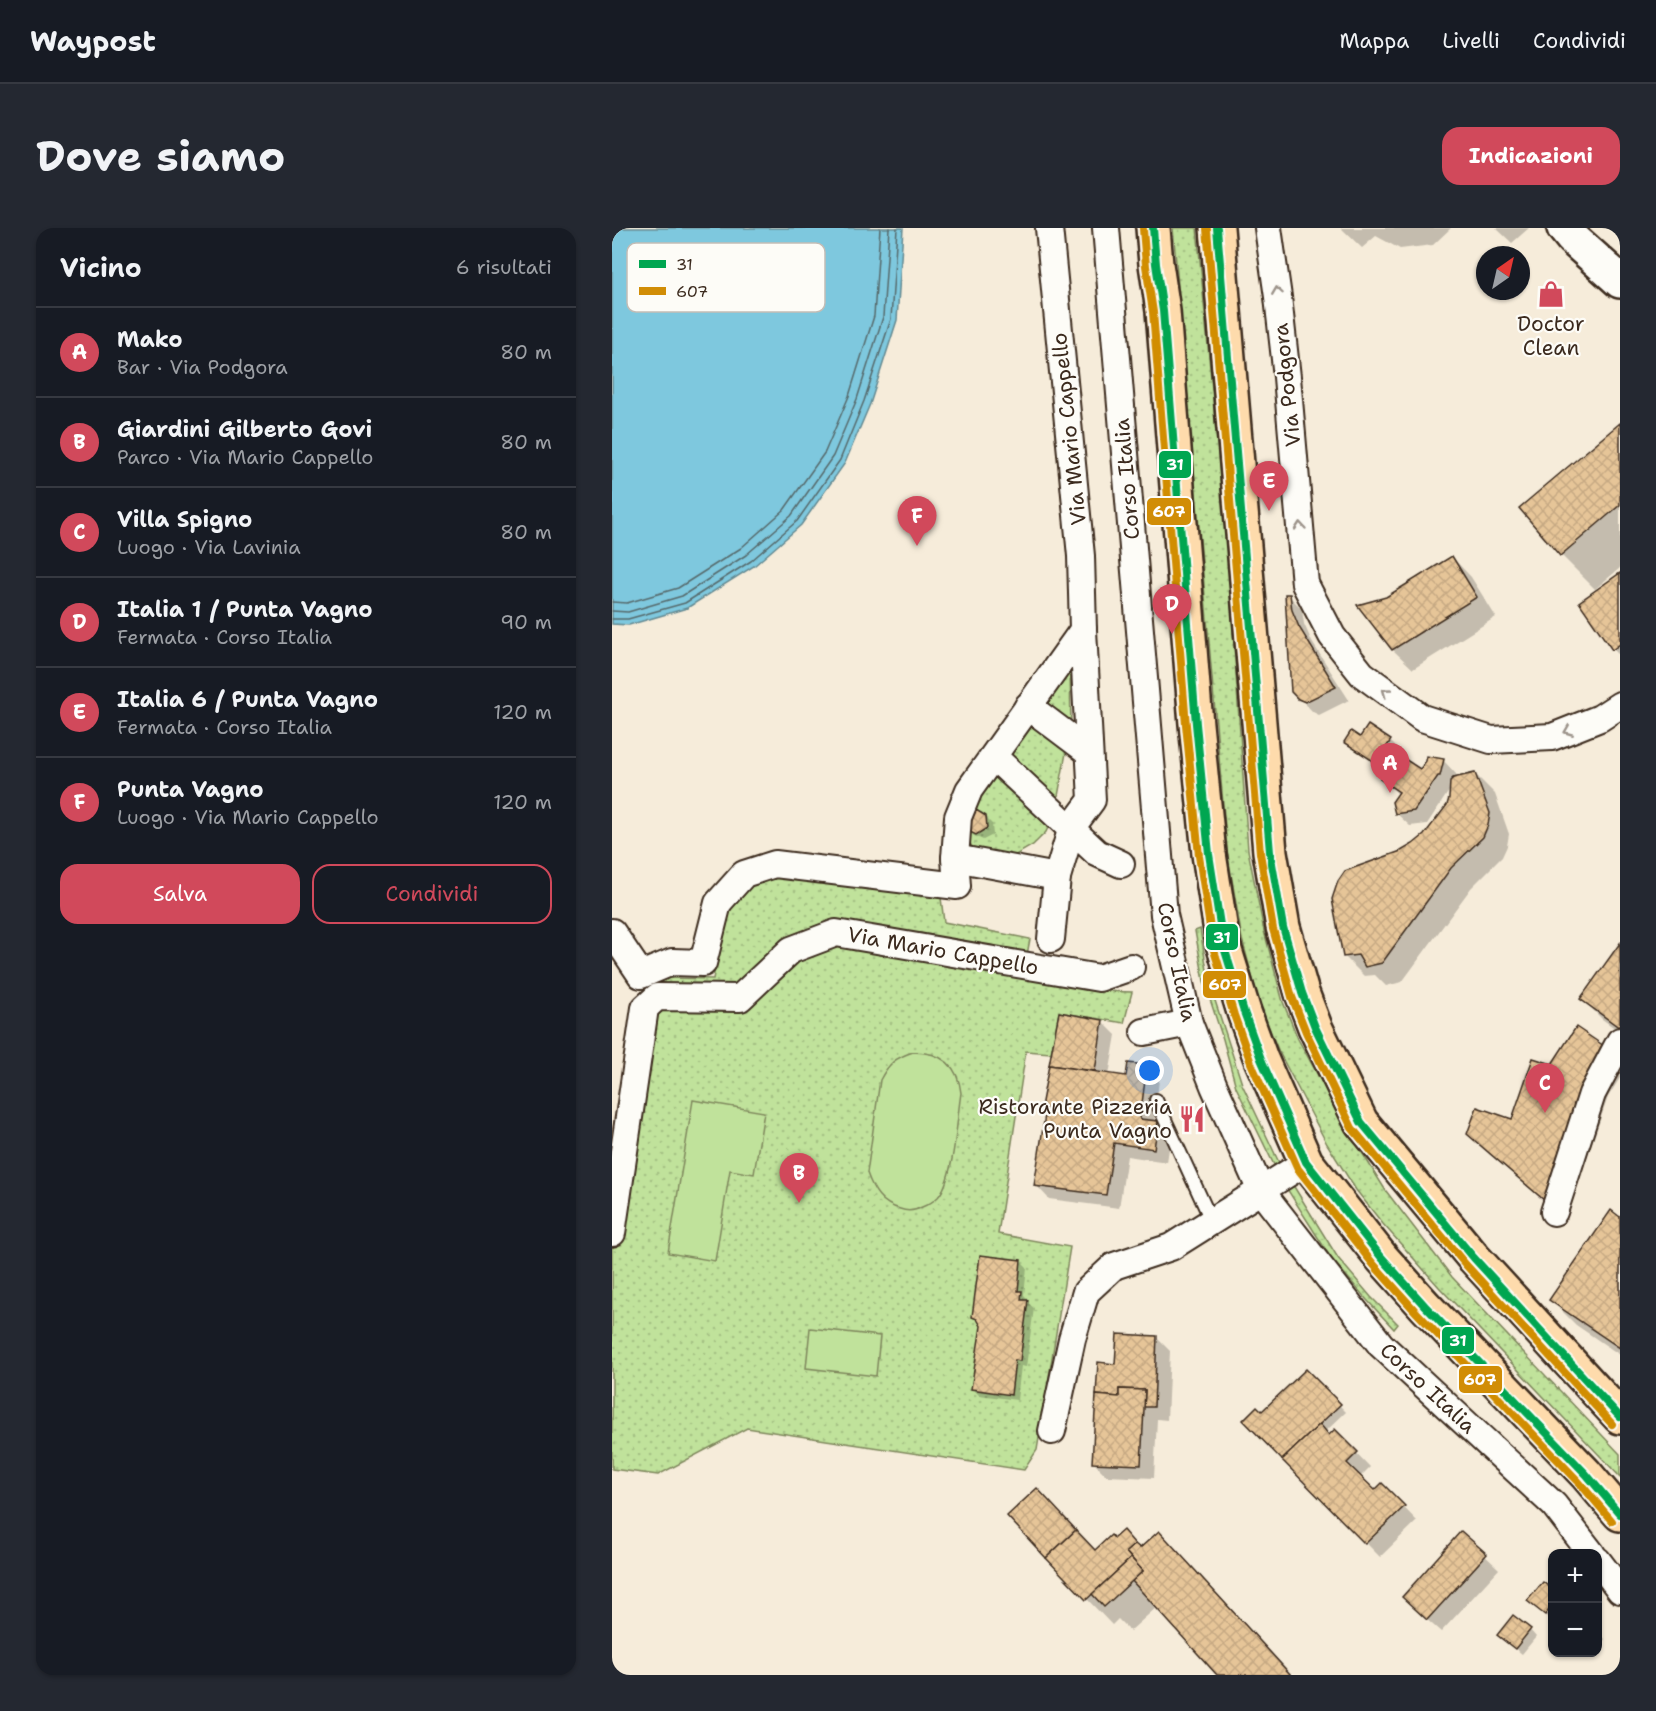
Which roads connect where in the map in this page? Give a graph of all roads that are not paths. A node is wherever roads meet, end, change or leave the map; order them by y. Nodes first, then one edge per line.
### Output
1 (1049, 228) edge
2 (1106, 228) edge
3 (1154, 228) edge
4 (1217, 228) edge
5 (1268, 228) edge
6 (1563, 228) edge
7 (1619, 278) edge
8 (1083, 630) junction
9 (1620, 705) edge
10 (1028, 706) junction
11 (1089, 752) junction
12 (994, 757) junction
13 (1072, 827) junction
14 (955, 858) junction
15 (1121, 864) dead end
16 (1057, 877) junction
17 (612, 932) edge
18 (1051, 939) dead end
19 (1131, 967) dead end
20 (1189, 1023) junction
21 (1144, 1032) dead end
22 (1620, 1041) edge
23 (1156, 1100) dead end
24 (1306, 1162) junction
25 (1261, 1191) junction
26 (1554, 1212) dead end
27 (1212, 1222) junction
28 (612, 1233) edge
29 (1620, 1417) edge
30 (1052, 1431) dead end
31 (1620, 1514) edge
32 (1588, 1549) edge
33 (1602, 1566) edge
34 (1620, 1590) edge

1 - 8 street, Via Mario Cappello
2 - 20 street, Corso Italia
3 - 24 main road
4 - 29 main road
9 -> 5 street, Via Podgora
6 - 7 street
8 - 10 street
8 - 11 street, Via Mario Cappello
10 - 11 street
10 - 12 street
11 - 13 street, Via Mario Cappello
12 - 13 street
12 - 14 street
13 - 15 street
13 - 16 street, Via Mario Cappello
14 - 16 street
14 - 17 street
16 - 18 street, Via Mario Cappello
19 - 28 street, Via Mario Cappello
20 - 21 street
20 - 25 street, Corso Italia
22 - 26 street
23 - 27 lane
24 - 25 street
24 - 31 main road
25 - 27 street
25 - 32 street, Corso Italia
27 - 30 street
33 - 34 street

